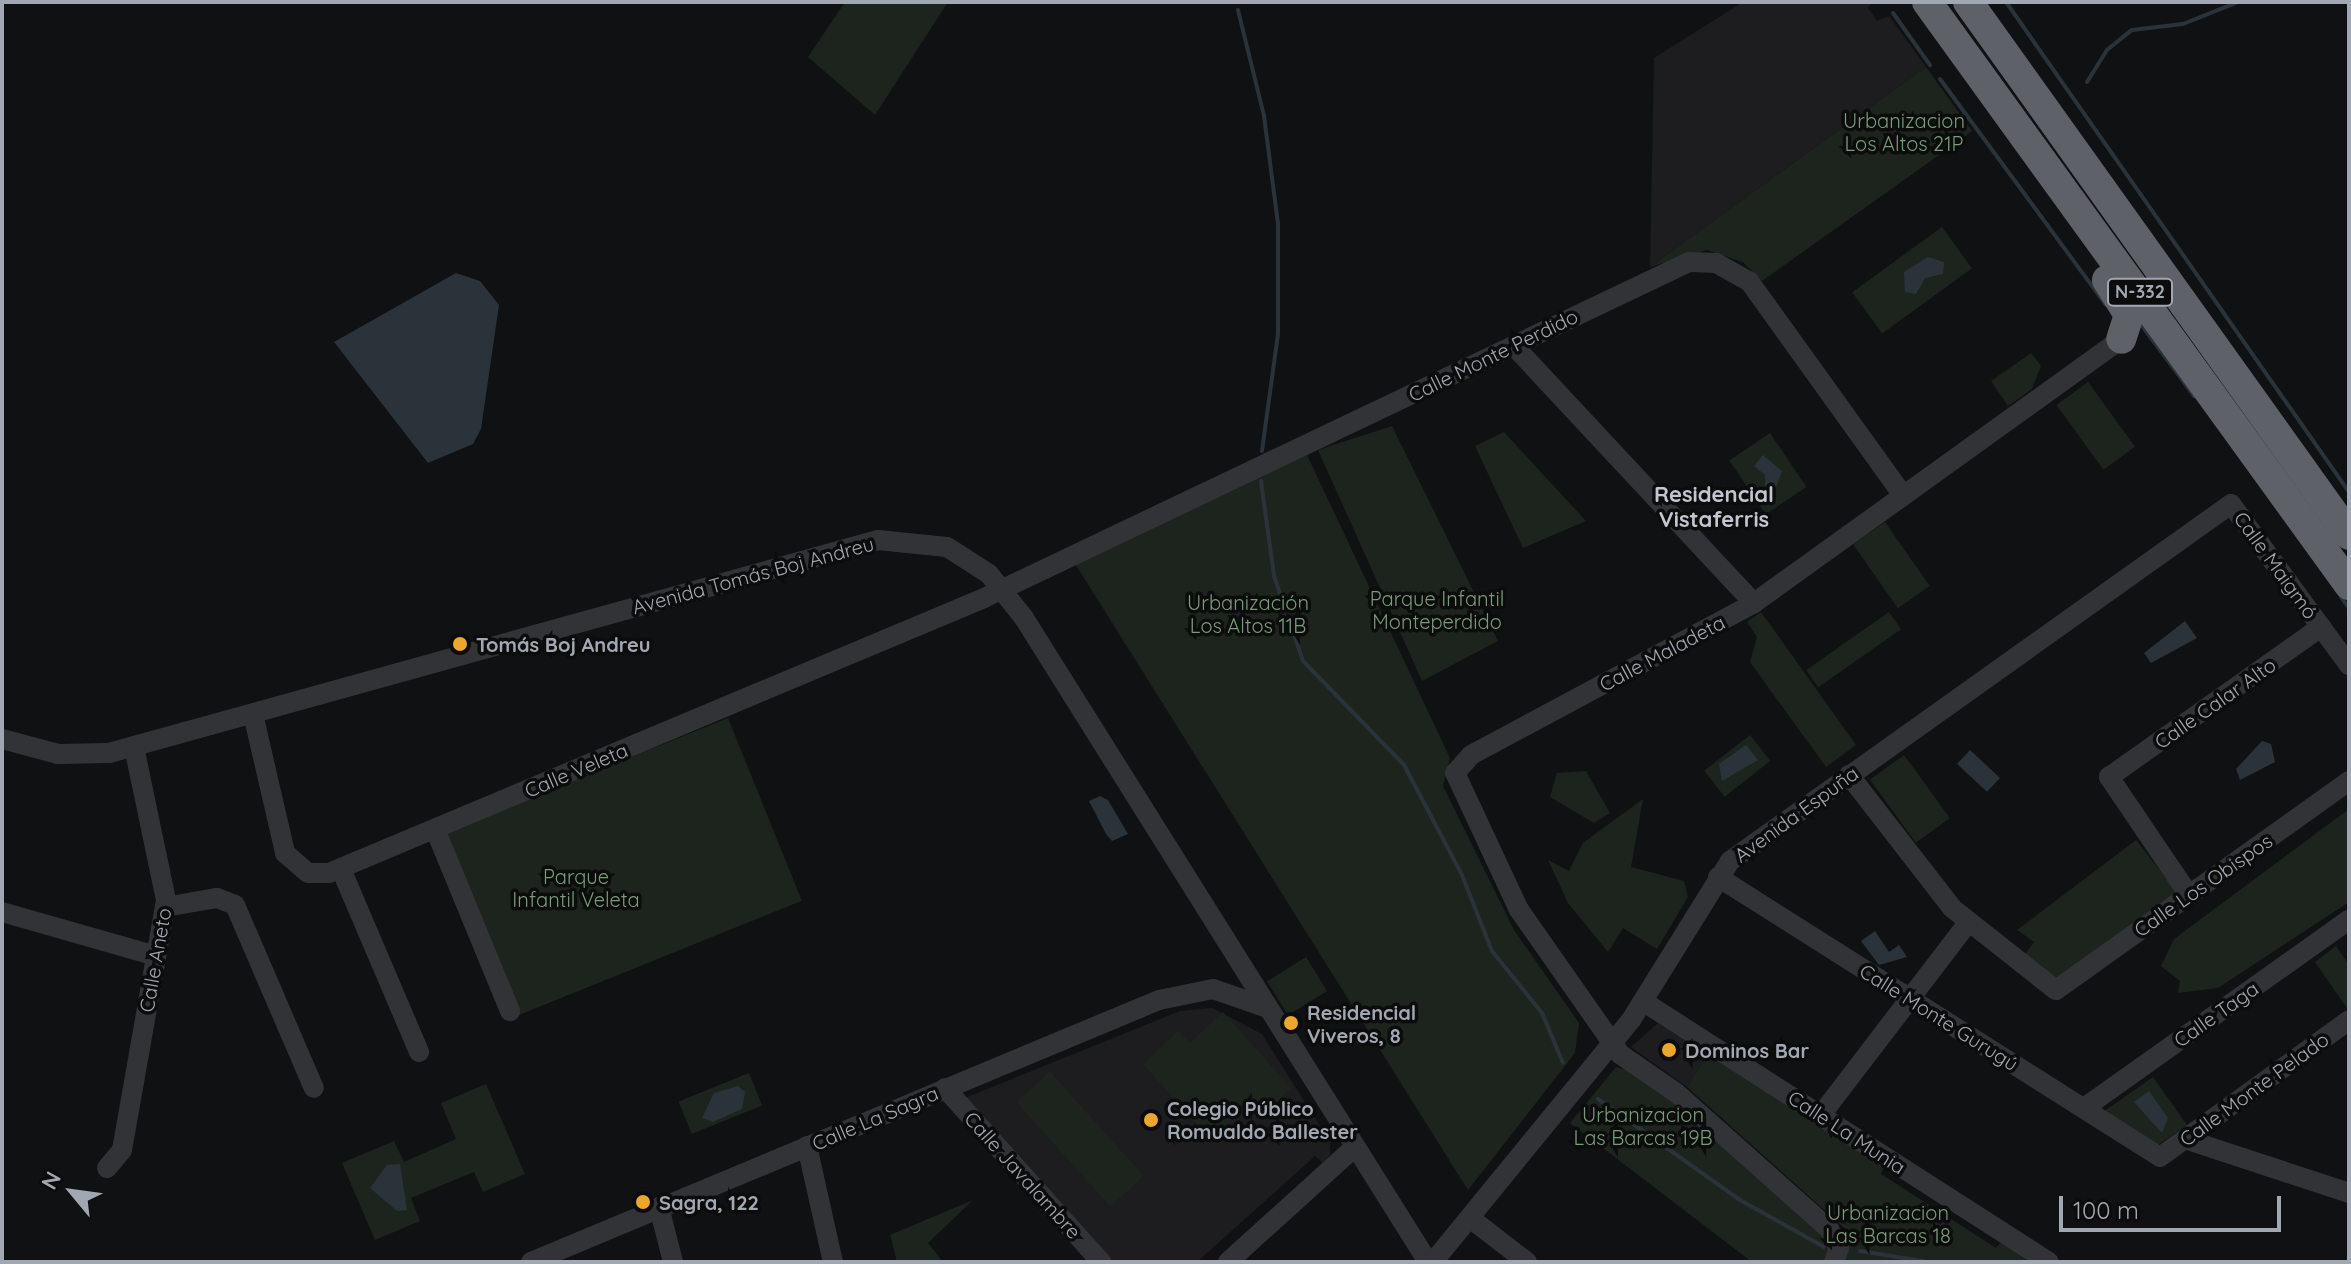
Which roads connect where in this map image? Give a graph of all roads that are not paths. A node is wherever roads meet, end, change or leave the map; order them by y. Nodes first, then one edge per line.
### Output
1 (1908, 2) edge
2 (1927, 2) edge
3 (1968, 2) edge
4 (2121, 339) joint
5 (1514, 346) junction
6 (1903, 495) junction
7 (2231, 504) joint
8 (2349, 535) edge
9 (2349, 585) edge
10 (1001, 587) junction
11 (1754, 603) junction
12 (2321, 627) junction
13 (2349, 665) edge
14 (253, 714) junction
15 (2, 739) edge
16 (134, 747) junction
17 (1849, 775) junction
18 (2349, 781) edge
19 (435, 829) junction
20 (341, 869) junction
21 (1718, 877) junction
22 (2189, 895) junction
23 (165, 907) junction
24 (2, 912) edge
25 (2349, 920) edge
26 (1968, 923) junction
27 (156, 956) junction
28 (1237, 959) junction
29 (1223, 990) junction
30 (1911, 998) junction
31 (1644, 1002) junction
32 (1269, 1009) junction
33 (510, 1011) dead end
34 (2349, 1020) edge
35 (1611, 1042) junction
36 (419, 1052) dead end
37 (314, 1088) dead end
38 (945, 1088) junction
39 (2084, 1108) junction
40 (1821, 1115) junction
41 (2185, 1139) junction
42 (807, 1146) junction
43 (1355, 1147) junction
44 (2160, 1157) joint
45 (107, 1168) dead end
46 (2349, 1193) edge
47 (659, 1207) junction
48 (1470, 1218) junction
49 (531, 1262) edge
50 (673, 1262) edge
51 (833, 1262) edge
52 (1101, 1262) edge
53 (1228, 1262) edge
54 (1430, 1262) edge
55 (1527, 1262) edge
56 (1834, 1262) edge
57 (2049, 1262) edge

1 - 4 highway
2 - 9 highway, N-332
3 - 8 highway, N-332
4 - 6 street, Calle Maladeta
5 - 6 street, Calle Monte Perdido
5 - 10 street, Calle Monte Perdido
5 - 11 street
6 - 11 street, Calle Maladeta
7 - 12 street, Calle Maigmó
7 - 17 street, Avenida Espuña
10 - 14 street, Avenida Tomás Boj Andreu
10 - 19 street, Calle Veleta
10 - 28 street, Avenida Tomás Boj Andreu
11 - 35 street, Calle Maladeta
12 - 13 street, Calle Maigmó
12 - 22 street, Calle Calar Alto
14 - 16 street, Avenida Tomás Boj Andreu
14 - 20 street, Calle Veleta
15 - 16 street, Avenida Tomás Boj Andreu
16 - 23 street, Calle Aneto
17 - 21 street, Avenida Espuña
17 - 26 street
18 - 22 street, Calle Los Obispos
19 - 20 street, Calle Veleta
19 - 33 street
20 - 36 street
21 - 30 street, Calle Monte Gurugú
21 - 31 street, Avenida Espuña
22 - 26 street, Calle Los Obispos
23 - 27 street, Calle Aneto
23 - 37 street
24 - 27 street
25 - 39 street, Calle Taga
26 - 30 street
27 - 45 street, Calle Aneto
28 - 29 street
28 - 32 street, Avenida Tomás Boj Andreu
29 - 32 street
29 - 38 street, Calle La Sagra
30 - 39 street, Calle Monte Gurugú
30 - 40 street
31 - 35 street, Avenida Espuña
31 - 40 street, Calle La Munia
32 - 43 street, Avenida Tomás Boj Andreu
34 - 41 street, Calle Monte Pelado
35 - 48 street, Avenida Espuña
35 - 56 street
38 - 42 street, Calle La Sagra
38 - 52 street, Calle Javalambre
39 - 44 street, Calle Monte Gurugú
40 - 57 street, Calle La Munia
41 - 44 street, Calle Monte Pelado
41 - 46 street
42 - 47 street, Calle La Sagra
42 - 51 street
43 - 53 street
43 - 54 street, Avenida Tomás Boj Andreu
47 - 49 street, Calle La Sagra
47 - 50 street
48 - 54 street, Avenida Espuña
48 - 55 street

